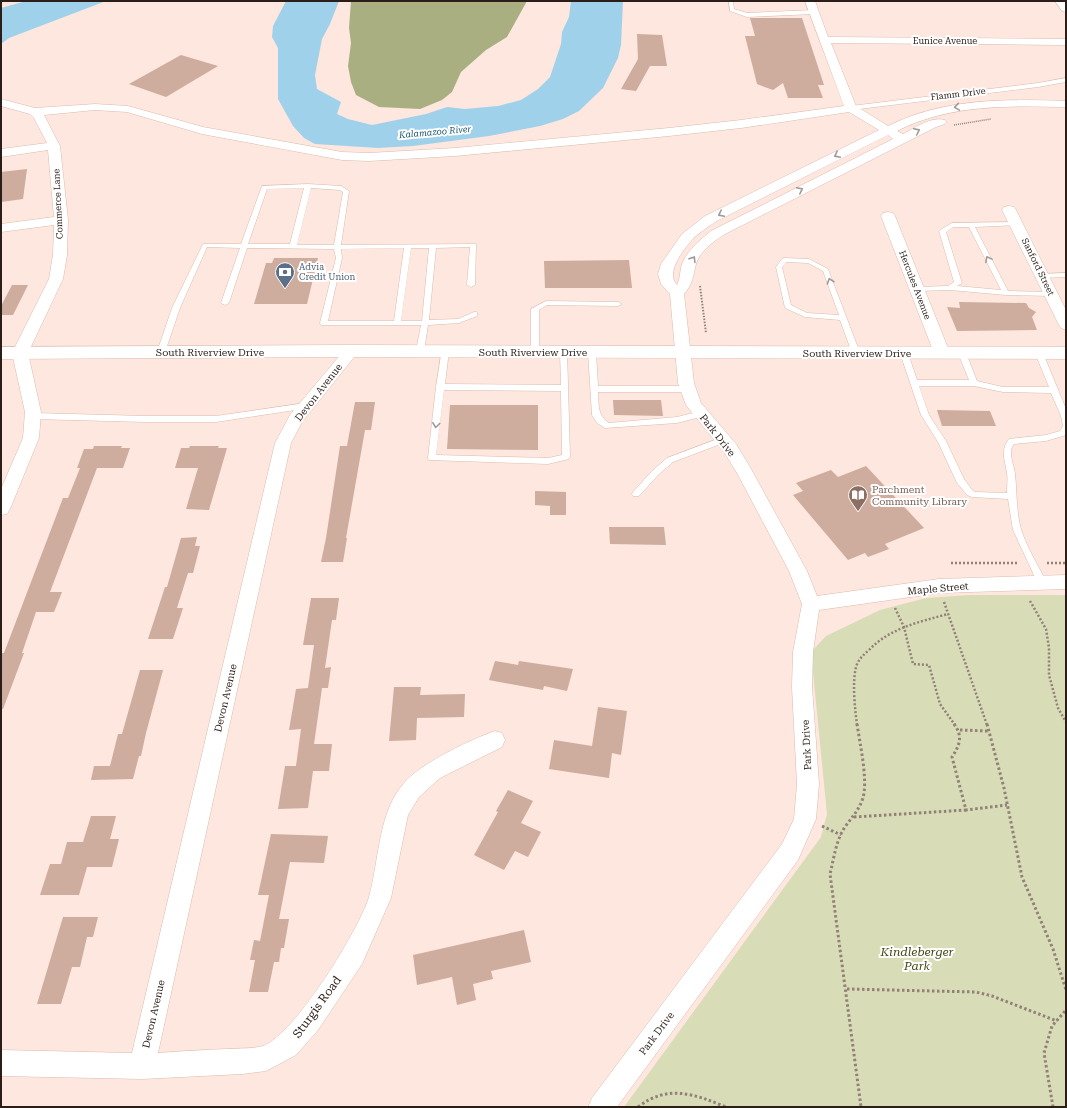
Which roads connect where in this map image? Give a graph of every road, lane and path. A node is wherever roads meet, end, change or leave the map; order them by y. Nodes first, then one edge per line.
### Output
1 (731, 1) edge
2 (810, 1) edge
3 (1060, 1) edge
4 (1066, 9) edge
5 (814, 12) junction
6 (824, 40) junction
7 (1066, 42) edge
8 (1066, 80) edge
9 (1, 102) edge
10 (1066, 104) edge
11 (851, 108) junction
12 (1066, 110) edge
13 (34, 112) junction
14 (995, 118) dead end
15 (950, 126) dead end
16 (887, 130) junction
17 (902, 139) junction
18 (54, 146) junction
19 (1, 153) edge
20 (308, 186) junction
21 (1009, 210) dead end
22 (888, 216) dead end
23 (61, 220) junction
24 (1017, 224) junction
25 (971, 225) junction
26 (1, 228) edge
27 (244, 246) junction
28 (293, 246) junction
29 (408, 246) junction
30 (433, 246) junction
31 (337, 247) junction
32 (1066, 275) edge
33 (1042, 276) junction
34 (700, 280) dead end
35 (471, 285) dead end
36 (950, 288) junction
37 (916, 289) junction
38 (677, 293) junction
39 (1006, 293) junction
40 (1051, 294) junction
41 (225, 303) dead end
42 (618, 304) dead end
43 (474, 314) dead end
44 (843, 318) junction
45 (397, 323) junction
46 (425, 323) junction
47 (1066, 325) edge
48 (706, 333) dead end
49 (351, 351) junction
50 (420, 351) junction
51 (445, 351) junction
52 (161, 352) junction
53 (535, 352) junction
54 (564, 352) junction
55 (592, 352) junction
56 (684, 352) junction
57 (1, 353) edge
58 (20, 353) junction
59 (962, 353) junction
60 (1039, 353) junction
61 (1066, 353) edge
62 (856, 354) junction
63 (904, 354) junction
64 (942, 354) junction
65 (915, 383) junction
66 (974, 383) junction
67 (564, 388) junction
68 (440, 389) junction
69 (594, 389) junction
70 (688, 389) junction
71 (1054, 390) junction
72 (306, 406) junction
73 (701, 414) junction
74 (33, 416) junction
75 (1066, 424) edge
76 (1066, 428) edge
77 (723, 440) junction
78 (636, 494) dead end
79 (1012, 496) junction
80 (1, 509) edge
81 (951, 563) dead end
82 (1032, 563) junction
83 (1066, 563) edge
84 (1066, 582) edge
85 (1042, 583) junction
86 (939, 586) junction
87 (1030, 601) dead end
88 (811, 604) junction
89 (948, 614) junction
90 (904, 627) junction
91 (1066, 722) edge
92 (960, 730) junction
93 (988, 731) junction
94 (495, 740) dead end
95 (1007, 805) junction
96 (966, 810) junction
97 (854, 817) junction
98 (846, 989) junction
99 (1066, 990) edge
100 (1066, 1010) edge
101 (1056, 1021) junction
102 (1, 1063) edge
103 (142, 1066) junction
104 (601, 1107) edge
105 (638, 1107) edge
106 (726, 1107) edge
107 (862, 1107) edge
108 (1053, 1107) edge

1 - 5 lane
2 - 5 street
3 - 4 street
5 - 6 street
6 - 7 street, Eunice Avenue
6 - 11 street
8 - 11 lane, Flamm Drive
9 - 13 street
10 -> 16 street
11 - 13 street
11 - 16 street
17 -> 12 street
13 - 18 street, Commerce Lane
14 - 15 path
16 - 17 street
16 -> 38 street
38 -> 17 street
18 - 19 street
18 - 23 street, Commerce Lane
20 - 27 lane
20 - 28 lane
20 - 31 lane
21 - 24 street, Sanford Street
22 - 37 street, Hercules Avenue
23 - 26 street
23 - 58 street, Commerce Lane
24 - 25 lane
24 - 33 street, Sanford Street
25 - 36 lane
39 -> 25 lane
27 - 28 lane
27 - 41 lane
27 - 52 lane
28 - 31 lane
29 - 30 lane
29 - 31 lane
29 - 45 lane
30 - 35 lane
30 - 46 lane
31 - 45 lane
32 - 33 lane
33 - 40 street, Sanford Street
34 - 48 path
36 - 37 lane
36 - 39 lane
37 - 64 street, Hercules Avenue
38 - 56 street, Park Drive
39 - 40 lane
40 - 47 street, Sanford Street
42 - 53 lane
43 - 46 lane
44 -> 44 lane
44 - 62 lane
45 - 46 lane
46 - 50 lane
49 - 50 street, South Riverview Drive
49 - 52 street, South Riverview Drive
49 - 72 street, Devon Avenue
50 - 51 street, South Riverview Drive
51 - 53 street, South Riverview Drive
51 - 68 lane
52 - 58 street, South Riverview Drive
53 - 54 street, South Riverview Drive
54 - 55 street, South Riverview Drive
54 - 67 lane
55 - 56 street, South Riverview Drive
55 - 69 lane
56 - 62 street, South Riverview Drive
56 - 70 street, Park Drive
57 - 58 street, South Riverview Drive
58 - 74 street
59 - 60 street, South Riverview Drive
59 - 64 street, South Riverview Drive
59 - 66 lane
60 - 61 street, South Riverview Drive
60 - 71 lane
62 - 63 street, South Riverview Drive
63 - 64 street, South Riverview Drive
63 - 65 lane
65 - 66 lane
65 - 79 lane
66 - 71 lane
67 - 68 lane
68 -> 67 lane
69 - 70 lane
69 - 73 lane
70 - 73 street, Park Drive
71 - 75 lane
72 - 74 lane
72 - 103 street, Devon Avenue
73 - 77 street, Park Drive
74 - 80 street
76 - 79 lane
77 - 78 lane
77 - 88 street, Park Drive
79 - 82 lane
81 - 82 path
82 - 83 path
82 - 85 lane
84 - 85 street, Maple Street
85 - 86 street, Maple Street
86 - 88 street, Maple Street
86 - 89 path
87 - 91 path
88 - 104 street, Park Drive
89 - 90 path
89 - 93 path
90 - 92 path
90 - 97 path
92 - 93 path
92 - 96 path
93 - 95 path
94 - 103 street, Sturgis Road
95 - 96 path
95 - 99 path
96 - 97 path
97 - 98 path
98 - 101 path
98 - 107 path
100 - 101 path
101 - 108 path
102 - 103 street, Sturgis Road
105 - 106 path

